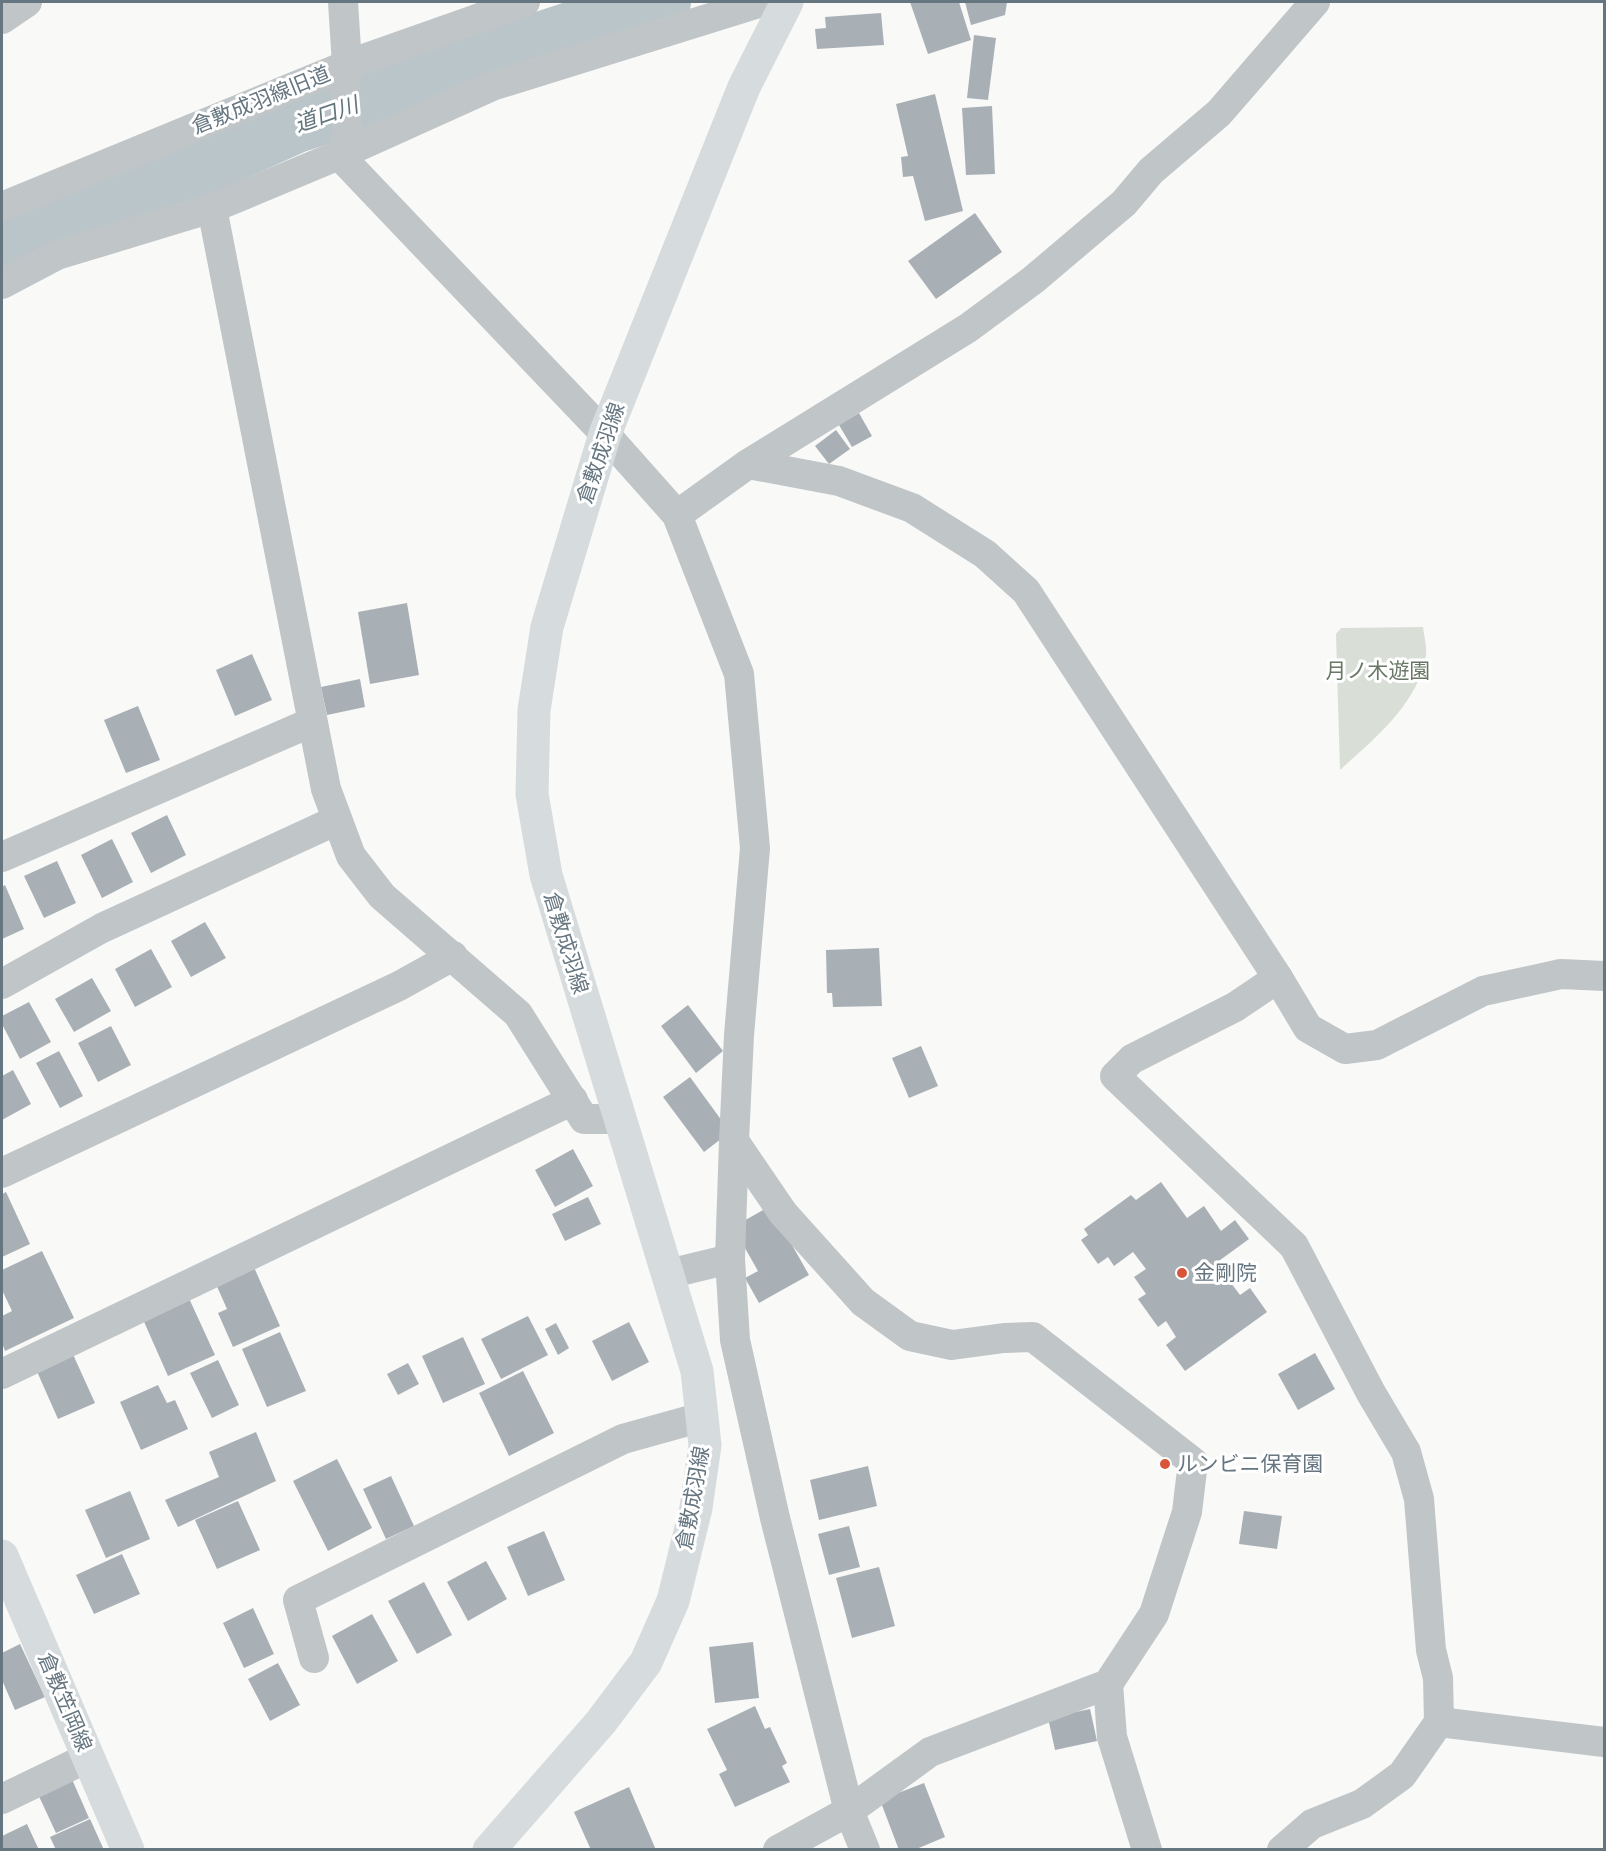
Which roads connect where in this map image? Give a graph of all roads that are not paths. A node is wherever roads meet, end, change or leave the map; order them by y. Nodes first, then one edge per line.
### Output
1 (27, 2) edge
2 (343, 2) edge
3 (525, 2) edge
4 (762, 2) edge
5 (787, 2) edge
6 (1315, 2) edge
7 (2, 19) edge
8 (346, 76) junction
9 (343, 146) junction
10 (2, 207) edge
11 (212, 208) junction
12 (2, 284) edge
13 (605, 434) junction
14 (748, 464) junction
15 (677, 515) junction
16 (312, 722) junction
17 (337, 820) junction
18 (2, 857) edge
19 (453, 956) junction
20 (1605, 976) edge
21 (1278, 978) junction
22 (2, 984) edge
23 (573, 1101) junction
24 (620, 1119) junction
25 (734, 1141) junction
26 (2, 1173) edge
27 (730, 1259) junction
28 (668, 1274) junction
29 (2, 1374) edge
30 (702, 1417) junction
31 (2, 1556) edge
32 (314, 1658) dead end
33 (1108, 1684) junction
34 (1439, 1722) junction
35 (1605, 1742) edge
36 (88, 1757) junction
37 (2, 1799) edge
38 (849, 1811) junction
39 (128, 1850) edge
40 (489, 1850) edge
41 (778, 1850) edge
42 (866, 1850) edge
43 (1147, 1850) edge
44 (1282, 1850) edge

1 - 7 street
2 - 8 street
3 - 8 street, 倉敷成羽線旧道
4 - 9 street
5 - 13 main road, 倉敷成羽線
6 - 14 street
8 - 9 street
8 - 10 street, 倉敷成羽線旧道
9 - 11 street
9 - 13 street
11 - 12 street
11 - 16 street
13 - 15 street
13 - 24 main road, 倉敷成羽線
14 - 15 street
14 - 21 street
15 - 25 street
16 - 17 street
16 - 18 street
17 - 19 street
17 - 22 street
19 - 23 street
19 - 26 street
20 - 21 street
21 - 34 street
23 - 24 street
23 - 29 street
24 - 28 main road, 倉敷成羽線
25 - 27 street
25 - 33 street
27 - 28 street
27 - 38 street
28 - 30 main road, 倉敷成羽線
30 - 32 street
30 - 40 main road, 倉敷成羽線
31 - 36 main road, 倉敷笠岡線
33 - 38 street
33 - 43 street
34 - 35 street
34 - 44 street
36 - 37 street
36 - 39 main road, 倉敷笠岡線
38 - 41 street
38 - 42 street

